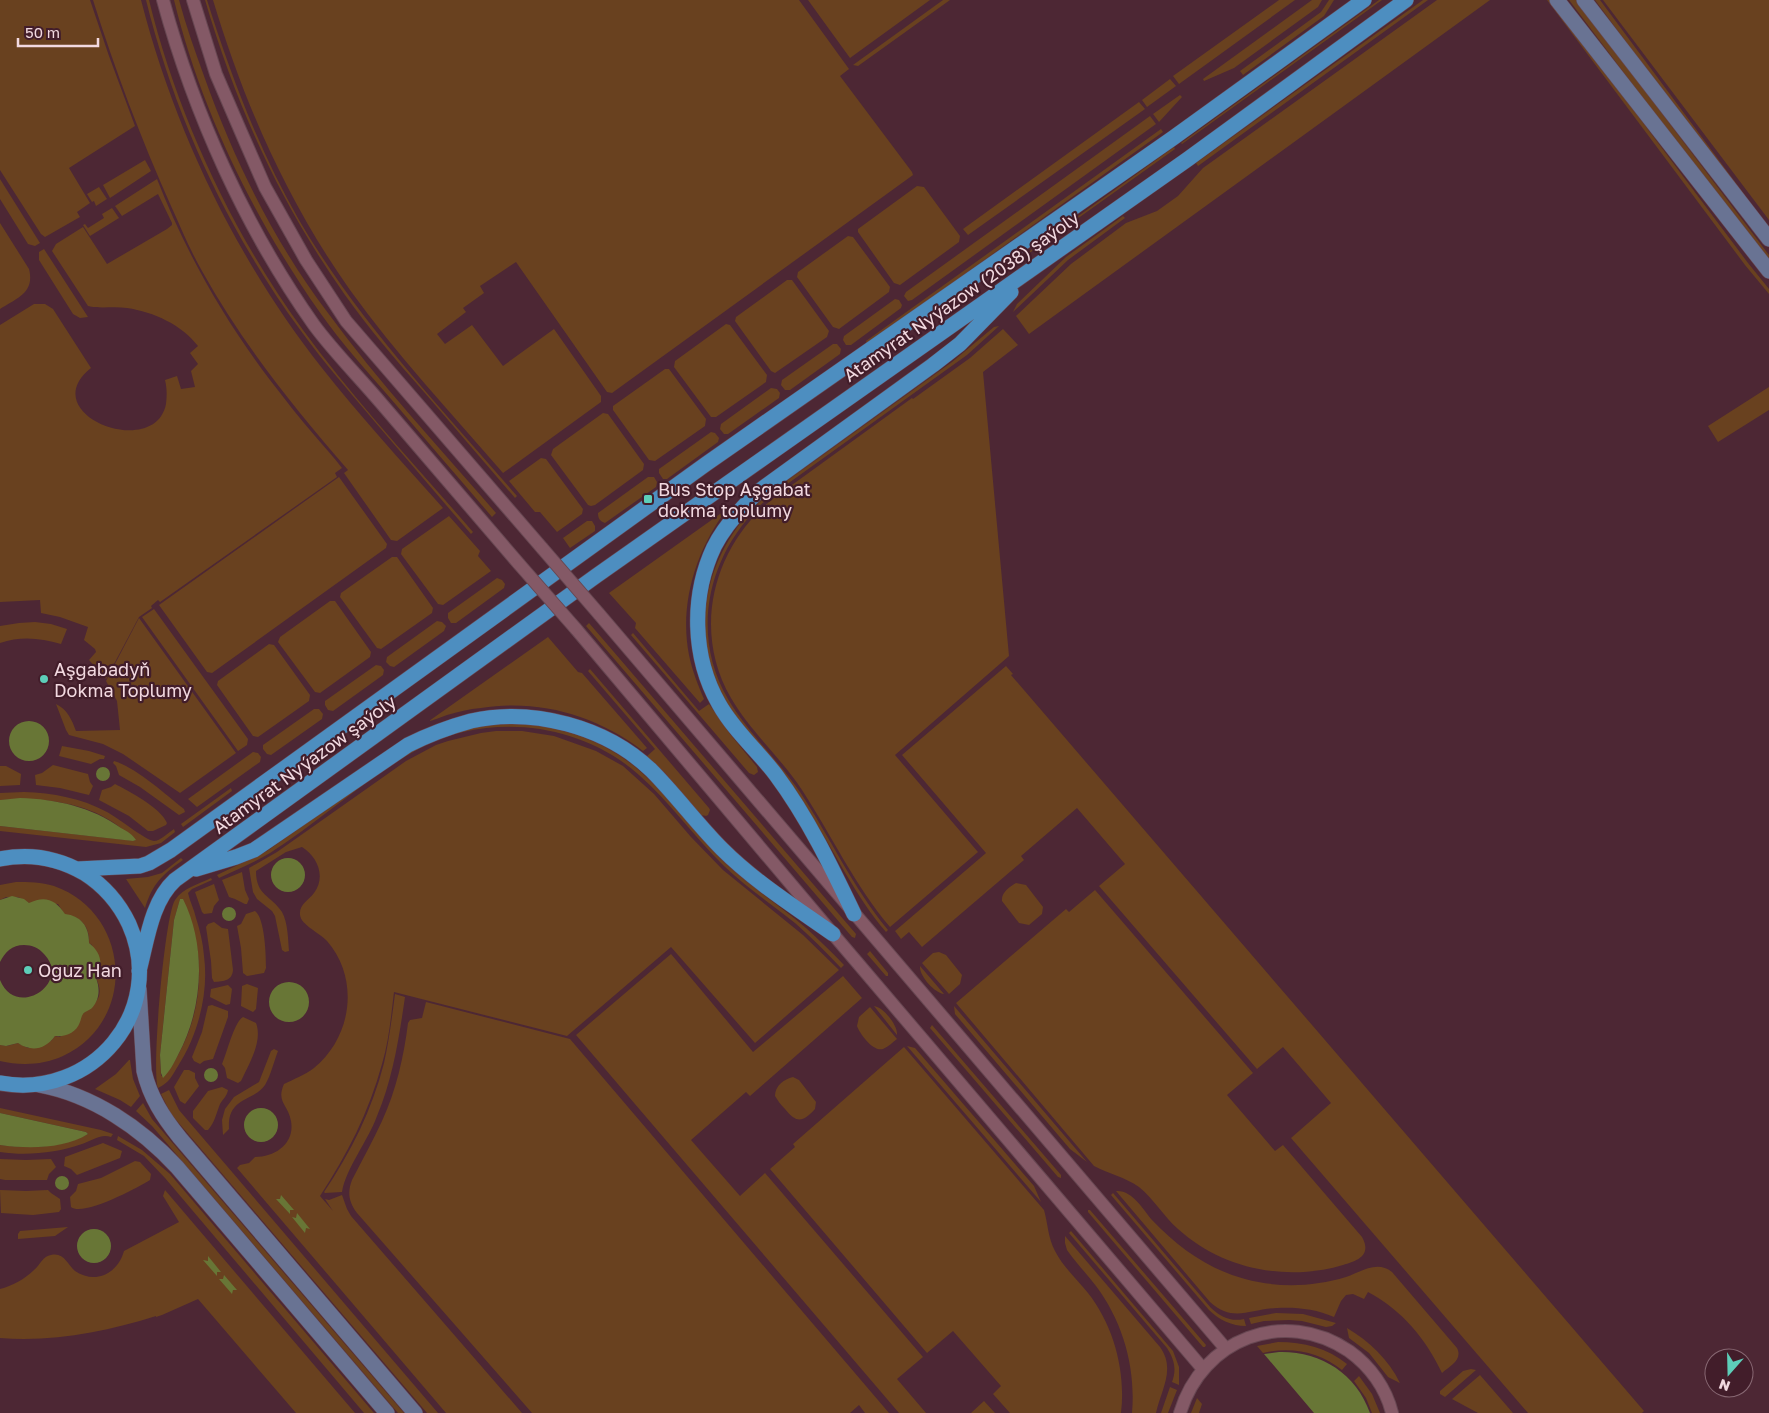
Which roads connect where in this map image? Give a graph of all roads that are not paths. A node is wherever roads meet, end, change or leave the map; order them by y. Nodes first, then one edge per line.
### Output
1 (163, 0) edge
2 (193, 0) edge
3 (1364, 0) edge
4 (1406, 0) edge
5 (1557, 0) edge
6 (1584, 0) edge
7 (1769, 239) edge
8 (1037, 265) junction
9 (1769, 271) edge
10 (518, 600) joint
11 (535, 620) joint
12 (0, 850) edge
13 (23, 856) junction
14 (0, 859) edge
15 (77, 869) junction
16 (185, 873) junction
17 (854, 914) junction
18 (833, 934) junction
19 (139, 978) junction
20 (0, 1083) edge
21 (39, 1085) junction
22 (1226, 1349) junction
23 (1203, 1369) junction
24 (387, 1413) edge
25 (415, 1413) edge
26 (1180, 1413) edge
27 (1392, 1413) edge

1 - 18 street, bridge
2 - 17 street, bridge
3 - 10 main road, Atamyrat Nyýazow (2038) şaýoly
4 - 8 main road, Atamyrat Nyýazow (2038) şaýoly
5 - 9 street
6 - 7 street
8 - 11 main road, Atamyrat Nyýazow (2038) şaýoly
8 - 17 main road
10 - 15 main road, Atamyrat Nyýazow şaýoly
11 - 16 main road, Atamyrat Nyýazow şaýoly
12 - 13 street
13 - 14 main road
13 - 15 main road
15 - 19 main road
16 - 18 main road
16 - 19 main road, Atamyrat Nyýazow şaýoly
17 - 22 street
18 - 23 street
19 - 21 main road, Atamyrat Nyýazow şaýoly
19 - 25 street
20 - 21 main road, Atamyrat Nyýazow şaýoly
21 - 24 street
22 - 23 street
22 - 27 street
23 - 26 street

